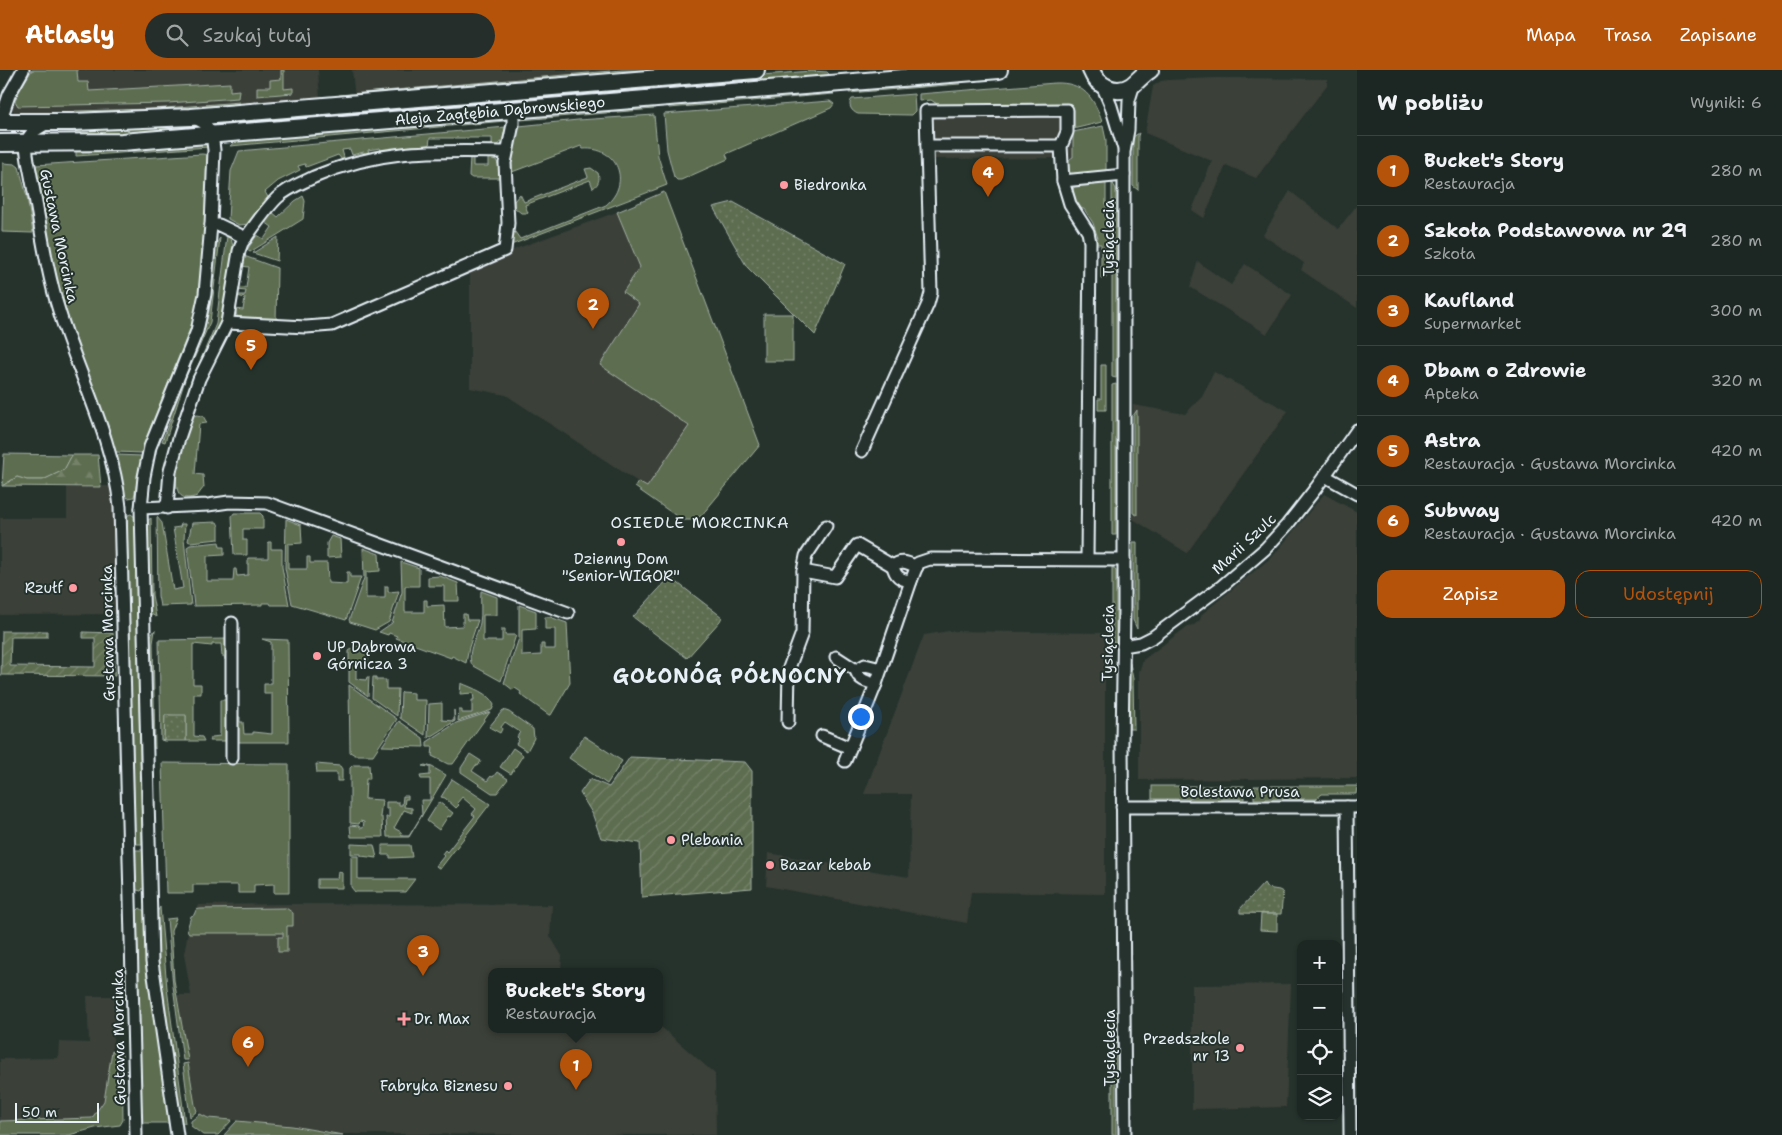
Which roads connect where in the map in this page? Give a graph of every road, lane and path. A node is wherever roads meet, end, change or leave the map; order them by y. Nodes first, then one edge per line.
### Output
1 (23, 70) edge
2 (756, 70) edge
3 (999, 70) edge
4 (1150, 70) edge
5 (841, 76) edge
6 (1093, 76) edge
7 (1137, 78) edge
8 (374, 102) junction
9 (513, 110) junction
10 (191, 117) junction
11 (0, 122) edge
12 (50, 122) junction
13 (377, 122) junction
14 (213, 142) junction
15 (0, 143) edge
16 (25, 143) junction
17 (927, 146) junction
18 (1061, 146) junction
19 (506, 152) junction
20 (1124, 152) junction
21 (1124, 174) junction
22 (1063, 181) junction
23 (211, 225) junction
24 (246, 238) junction
25 (227, 323) junction
26 (1357, 430) edge
27 (862, 451) dead end
28 (1326, 476) junction
29 (1357, 494) edge
30 (141, 508) junction
31 (167, 508) junction
32 (826, 526) dead end
33 (1088, 559) junction
34 (1124, 560) junction
35 (893, 566) junction
36 (917, 567) junction
37 (803, 571) junction
38 (911, 581) junction
39 (568, 613) dead end
40 (232, 623) dead end
41 (1123, 646) junction
42 (836, 657) dead end
43 (881, 669) junction
44 (856, 670) junction
45 (876, 684) junction
46 (788, 722) dead end
47 (822, 736) dead end
48 (850, 748) junction
49 (232, 758) dead end
50 (845, 761) dead end
51 (1122, 807) junction
52 (1352, 807) edge
53 (130, 900) junction
54 (150, 900) junction
55 (136, 1135) edge
56 (177, 1135) edge
57 (1125, 1135) edge
58 (1350, 1135) edge

1 - 11 street
2 - 8 street, Aleja Zagłębia Dąbrowskiego
3 - 5 street, Aleja Zagłębia Dąbrowskiego
4 - 7 street
5 - 9 street, Aleja Zagłębia Dąbrowskiego
6 - 7 street
6 - 20 street, Tysiąclecia
7 - 20 street, Tysiąclecia
8 - 10 street, Aleja Zagłębia Dąbrowskiego
8 - 13 street
9 - 13 street, Aleja Zagłębia Dąbrowskiego
9 - 19 street
10 - 12 street, Aleja Zagłębia Dąbrowskiego
10 - 14 street
11 - 12 street, Aleja Zagłębia Dąbrowskiego
12 - 16 street
13 - 14 street, Aleja Zagłębia Dąbrowskiego
14 - 16 street, Aleja Zagłębia Dąbrowskiego
14 - 23 street
15 - 16 street, Aleja Zagłębia Dąbrowskiego
16 - 53 street, Gustawa Morcinka
17 - 18 street
17 - 18 street
17 - 27 street
18 - 22 street
19 - 24 street
19 - 25 street
20 - 21 street, Tysiąclecia
21 - 22 street
21 - 34 street, Tysiąclecia
22 - 33 street
23 - 24 street
23 - 30 street
24 - 25 street
25 - 31 street
26 - 28 street, Marii Szulc
28 - 29 street
28 - 41 street, Marii Szulc
30 - 31 street
30 - 54 street
31 - 39 street
32 - 37 street
33 - 34 street
33 - 36 street
34 - 41 street, Tysiąclecia
35 - 36 street
35 - 37 street
35 - 38 street
36 - 38 street
37 - 46 street
38 - 43 street
40 - 49 street
41 - 51 street, Tysiąclecia
42 - 44 street
43 - 44 street
43 - 45 street
44 - 45 street
45 - 48 street
47 - 48 street
48 - 50 street
51 - 52 street, Bolesława Prusa
51 - 57 street, Tysiąclecia
52 - 58 street
53 - 54 street
53 - 55 street, Gustawa Morcinka
54 - 56 street

